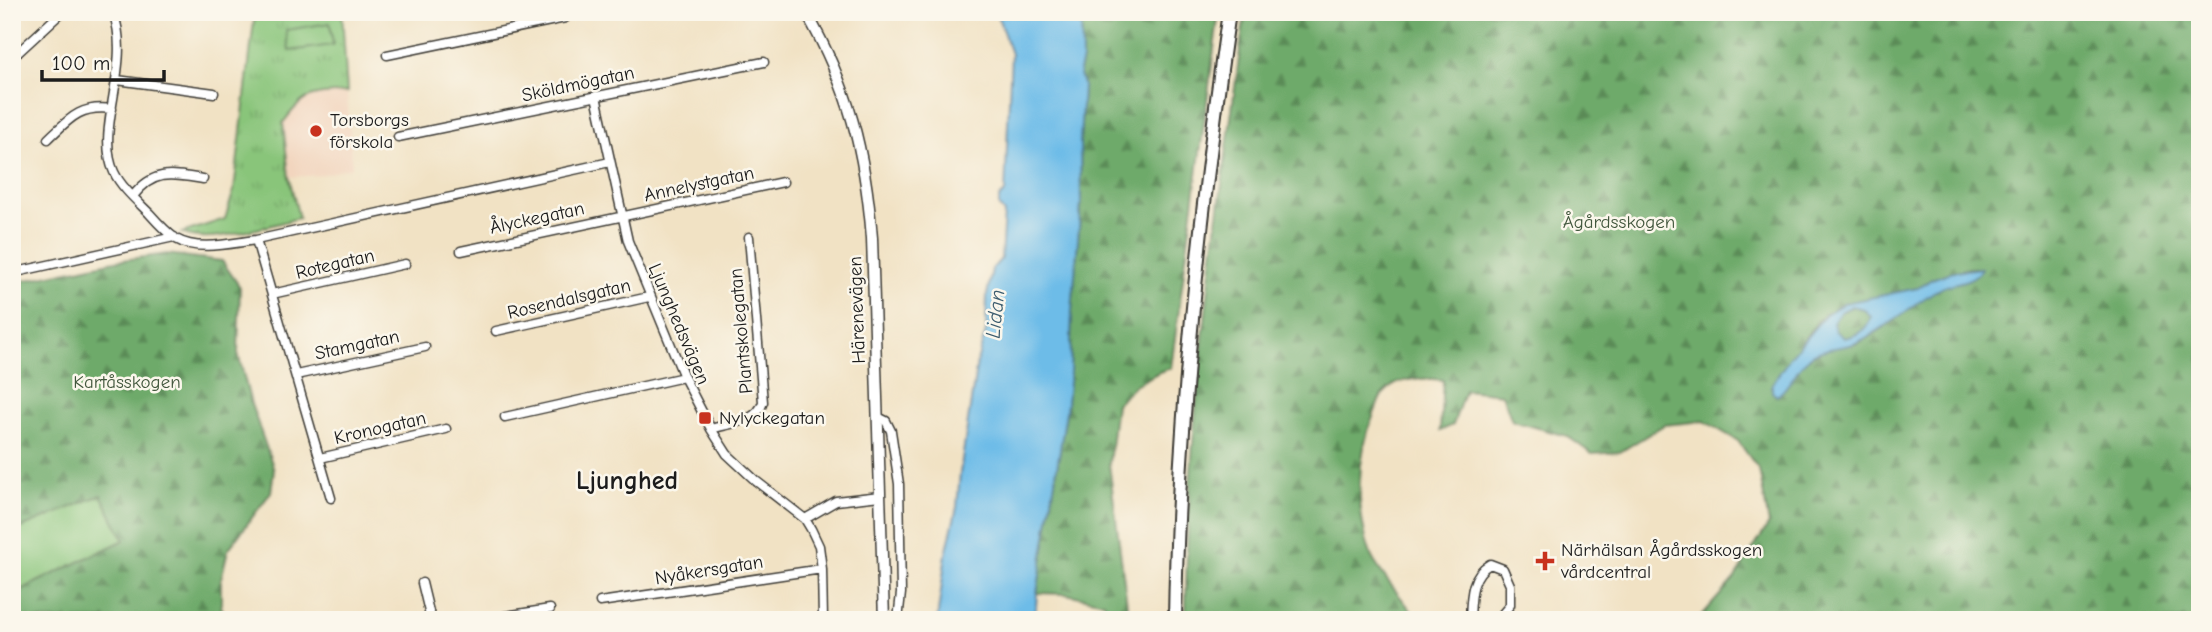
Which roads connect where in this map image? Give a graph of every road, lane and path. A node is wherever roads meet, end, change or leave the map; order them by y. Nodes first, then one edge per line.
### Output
1 (62, 12) edge
2 (113, 12) edge
3 (806, 12) edge
4 (1229, 12) edge
5 (565, 15) edge
6 (387, 55) dead end
7 (12, 58) edge
8 (764, 62) dead end
9 (117, 80) junction
10 (214, 93) dead end
11 (596, 96) junction
12 (112, 108) junction
13 (398, 137) dead end
14 (48, 139) dead end
15 (610, 162) junction
16 (203, 179) dead end
17 (783, 182) dead end
18 (133, 196) junction
19 (621, 216) junction
20 (174, 237) junction
21 (749, 237) dead end
22 (256, 240) junction
23 (461, 251) dead end
24 (405, 264) dead end
25 (12, 273) edge
26 (272, 295) junction
27 (649, 297) junction
28 (496, 331) dead end
29 (425, 347) dead end
30 (296, 375) junction
31 (684, 377) junction
32 (878, 416) junction
33 (505, 417) dead end
34 (446, 429) dead end
35 (711, 429) junction
36 (320, 458) junction
37 (880, 496) junction
38 (331, 498) dead end
39 (804, 519) junction
40 (822, 569) junction
41 (422, 583) dead end
42 (600, 602) dead end
43 (550, 609) dead end
44 (432, 620) edge
45 (480, 620) edge
46 (824, 620) edge
47 (884, 620) edge
48 (898, 620) edge
49 (1175, 620) edge
50 (1470, 620) edge
51 (1497, 620) edge

1 - 7 street
2 - 9 street
3 - 32 street, Härenevägen
4 - 49 main road
5 - 6 street
8 - 11 street, Sköldmögatan
9 - 10 street
9 - 12 street
11 - 13 street, Sköldmögatan
11 - 15 street, Ljunghedsvägen
12 - 14 street
12 - 18 street
15 - 19 street, Ljunghedsvägen
15 - 22 street
16 - 18 street
17 - 19 street, Annelystgatan
18 - 20 street
19 - 23 street, Ålyckegatan
19 - 27 street, Ljunghedsvägen
20 - 22 street
20 - 25 street
21 - 35 street, Plantskolegatan
22 - 26 street
24 - 26 street, Rotegatan
26 - 30 street
27 - 28 street, Rosendalsgatan
27 - 31 street, Ljunghedsvägen
29 - 30 street, Stamgatan
30 - 36 street
31 - 33 street
31 - 35 street, Ljunghedsvägen
32 - 37 street, Härenevägen
32 - 48 street
34 - 36 street, Kronogatan
35 - 39 street, Ljunghedsvägen
36 - 38 street
37 - 39 street
37 - 47 street, Härenevägen
39 - 40 street, Ljunghedsvägen
40 - 42 street, Nyåkersgatan
40 - 46 street, Ljunghedsvägen
41 - 44 street
43 - 45 street
50 - 51 street

